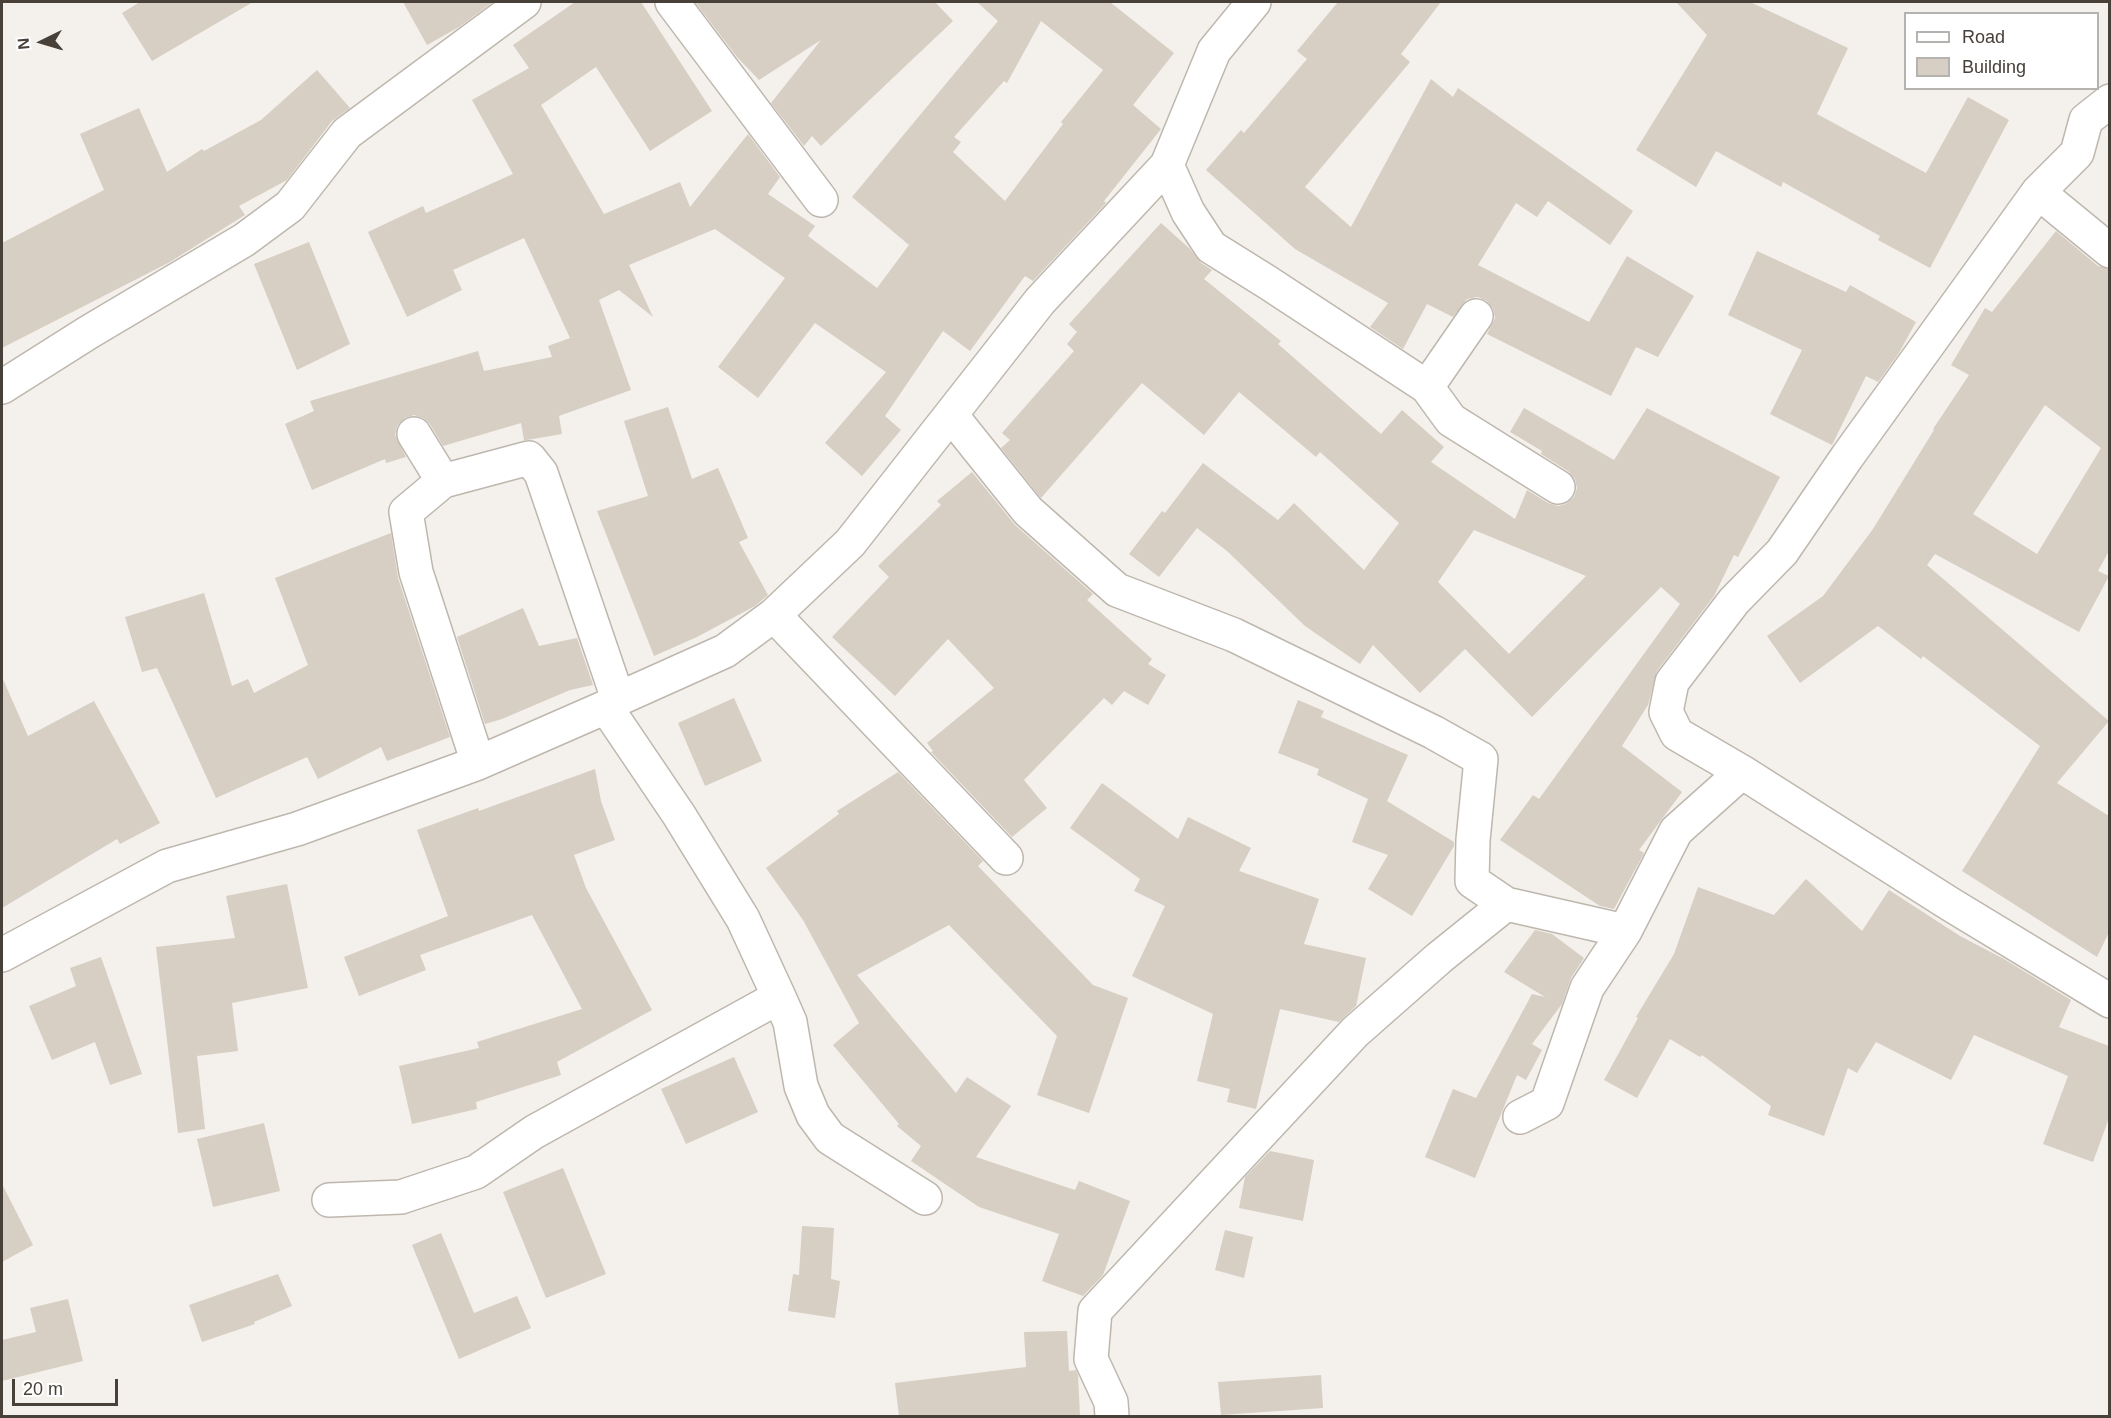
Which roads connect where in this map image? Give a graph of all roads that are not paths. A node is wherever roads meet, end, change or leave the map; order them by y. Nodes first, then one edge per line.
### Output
1 (524, 2) edge
2 (672, 2) edge
3 (1254, 2) edge
4 (2109, 101) edge
5 (1167, 165) junction
6 (2038, 192) junction
7 (820, 200) dead end
8 (2109, 251) edge
9 (1476, 316) dead end
10 (2, 387) edge
11 (1427, 387) junction
12 (951, 416) junction
13 (414, 434) dead end
14 (442, 481) junction
15 (1558, 487) dead end
16 (774, 615) junction
17 (612, 703) junction
18 (478, 763) junction
19 (1742, 772) junction
20 (1006, 858) dead end
21 (1506, 904) junction
22 (1625, 931) junction
23 (2, 956) edge
24 (779, 997) junction
25 (2109, 1001) edge
26 (1520, 1117) dead end
27 (925, 1198) dead end
28 (329, 1200) dead end
29 (1112, 1416) edge

1 - 10 street
2 - 7 street
3 - 5 street
4 - 6 street
5 - 11 street
5 - 12 street
6 - 8 street
6 - 19 street
9 - 11 street
11 - 15 street
12 - 16 street
12 - 21 street
13 - 14 street
14 - 17 street
14 - 18 street
16 - 17 street
16 - 20 street
17 - 18 street
17 - 24 street
18 - 23 street
19 - 22 street
19 - 25 street
21 - 22 street
21 - 29 street
22 - 26 street
24 - 27 street
24 - 28 street

